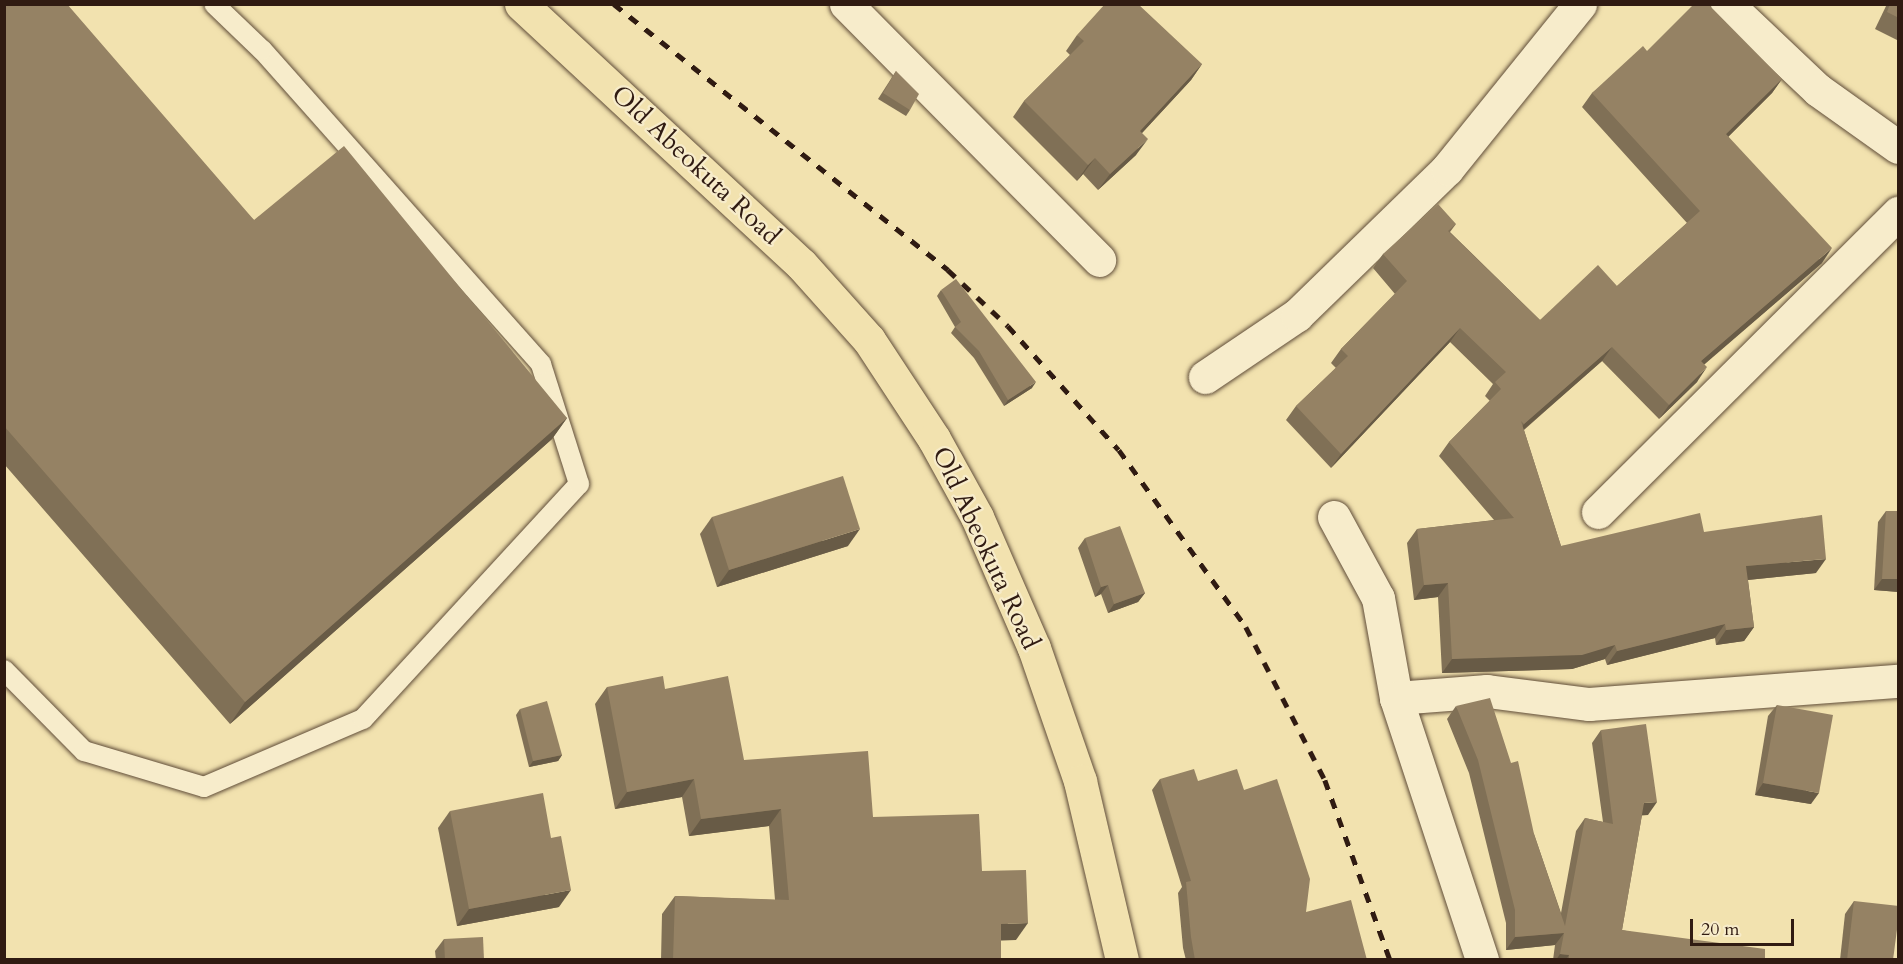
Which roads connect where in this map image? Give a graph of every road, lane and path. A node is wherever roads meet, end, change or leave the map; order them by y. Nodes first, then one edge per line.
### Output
1 (214, 4) edge
2 (521, 4) edge
3 (846, 4) edge
4 (1580, 4) edge
5 (1727, 4) edge
6 (1899, 147) edge
7 (1899, 213) edge
8 (1099, 260) dead end
9 (1205, 377) dead end
10 (1598, 512) dead end
11 (1334, 516) dead end
12 (4, 670) edge
13 (1899, 681) edge
14 (1396, 698) junction
15 (1122, 960) edge
16 (1482, 960) edge

1 - 12 lane
2 - 15 highway, Old Abeokuta Road
3 - 8 street
4 - 9 street
5 - 6 street
7 - 10 street
11 - 14 street
13 - 14 street
14 - 16 street

